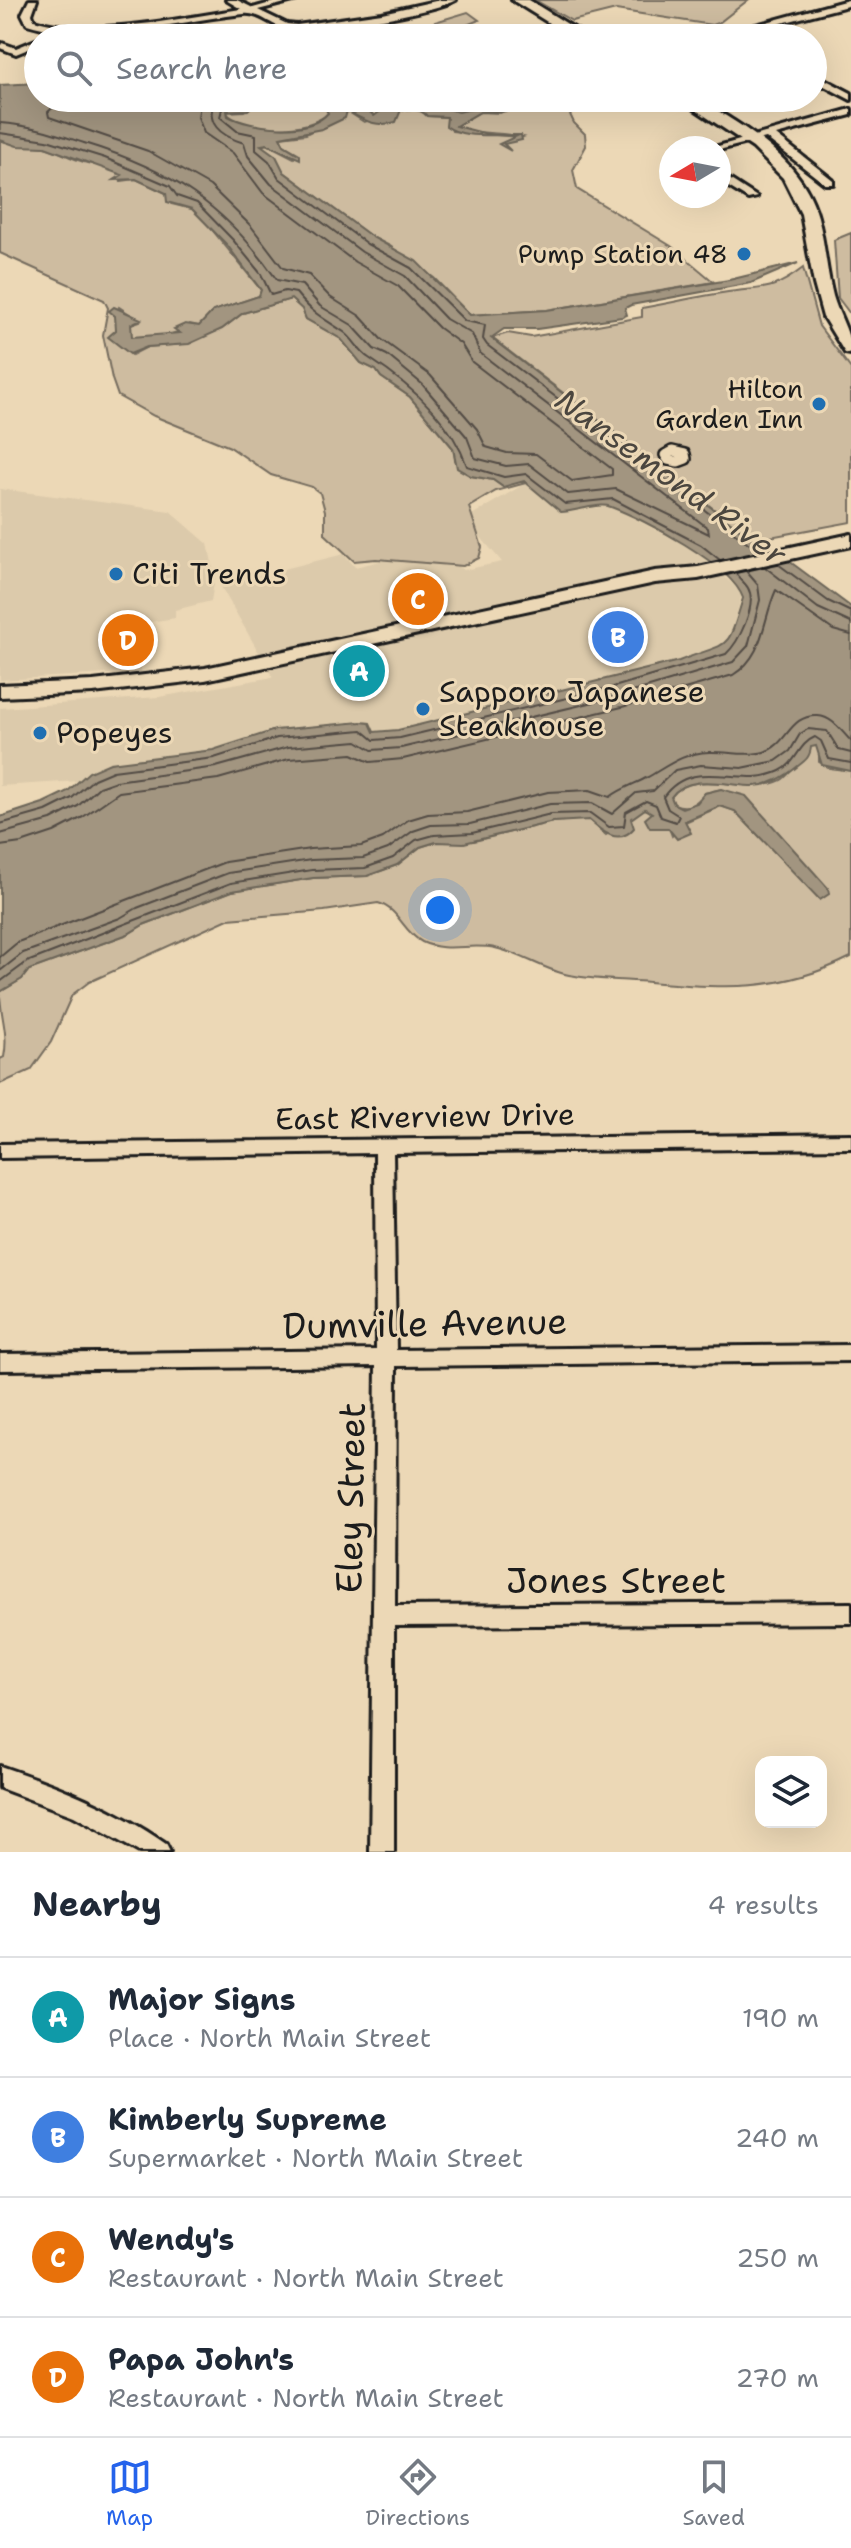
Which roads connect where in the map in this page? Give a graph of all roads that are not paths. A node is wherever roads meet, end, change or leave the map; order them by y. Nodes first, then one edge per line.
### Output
1 (33, 0) edge
2 (230, 0) edge
3 (293, 0) edge
4 (452, 0) edge
5 (519, 0) edge
6 (844, 4) edge
7 (253, 9) junction
8 (38, 24) edge
9 (143, 24) edge
10 (280, 24) edge
11 (329, 24) edge
12 (559, 24) edge
13 (768, 24) edge
14 (2, 46) dead end
15 (24, 48) edge
16 (827, 84) edge
17 (851, 97) edge
18 (707, 112) edge
19 (851, 112) edge
20 (769, 135) junction
21 (752, 140) junction
22 (731, 145) edge
23 (829, 182) dead end
24 (731, 184) edge
25 (752, 197) dead end
26 (851, 349) edge
27 (851, 529) edge
28 (851, 540) edge
29 (780, 550) junction
30 (0, 691) edge
31 (851, 1141) edge
32 (384, 1145) junction
33 (0, 1151) edge
34 (851, 1353) edge
35 (386, 1357) junction
36 (0, 1362) edge
37 (851, 1613) edge
38 (382, 1616) junction
39 (0, 1777) edge
40 (158, 1852) edge
41 (382, 1852) edge

1 - 8 street
2 - 7 street
3 - 7 street
4 - 11 street
5 - 12 main road
6 - 13 street
7 - 9 street
7 - 10 street
14 - 15 street
16 - 17 street
18 - 21 main road
19 - 20 street
20 - 21 street
20 - 23 street
21 - 22 street
21 - 26 main road
24 - 25 street
27 - 29 main road
28 - 29 main road
29 - 30 main road
31 - 32 street, East Riverview Drive
32 - 33 street, East Riverview Drive
32 - 35 street, Eley Street
34 - 35 street, Dumville Avenue
35 - 36 street, Dumville Avenue
35 - 38 street, Eley Street
37 - 38 street, Jones Street
38 - 41 street, Eley Street
39 - 40 street

